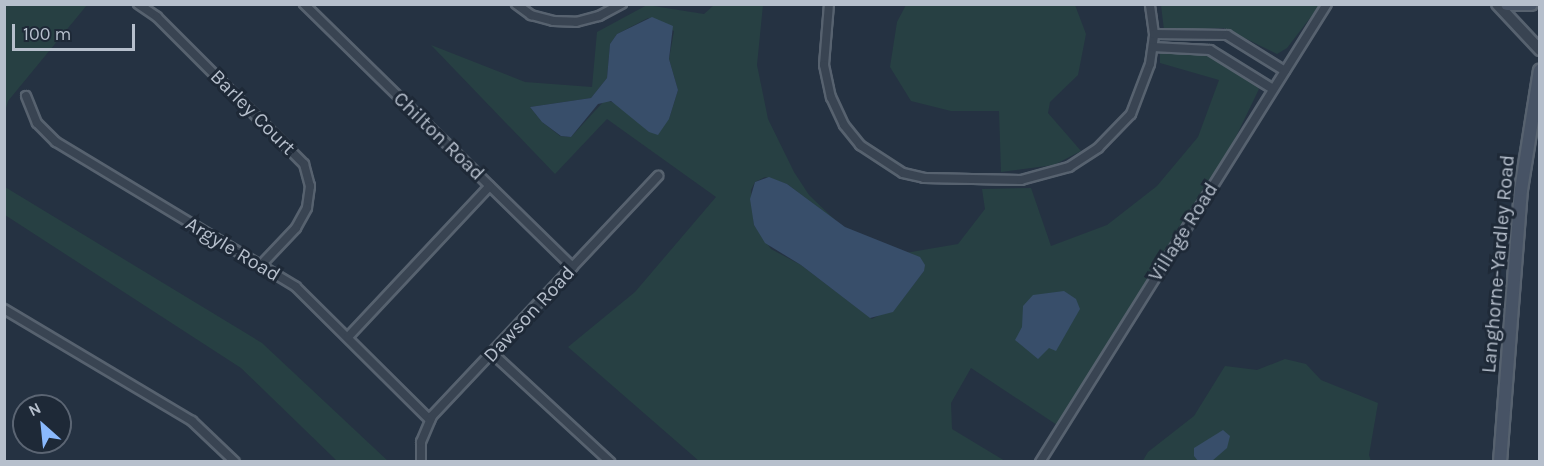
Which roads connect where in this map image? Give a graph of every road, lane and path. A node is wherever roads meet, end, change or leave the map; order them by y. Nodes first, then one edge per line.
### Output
1 (138, 4) edge
2 (304, 4) edge
3 (516, 4) edge
4 (622, 4) edge
5 (829, 4) edge
6 (1150, 4) edge
7 (1327, 4) edge
8 (1497, 4) edge
9 (1507, 4) edge
10 (1531, 4) edge
11 (1154, 34) junction
12 (1153, 47) junction
13 (1539, 50) edge
14 (1539, 70) edge
15 (1285, 71) junction
16 (1273, 89) junction
17 (26, 96) dead end
18 (1539, 111) edge
19 (1530, 134) junction
20 (657, 176) dead end
21 (490, 186) junction
22 (261, 266) junction
23 (573, 267) junction
24 (4, 309) edge
25 (348, 337) junction
26 (492, 353) junction
27 (430, 420) junction
28 (234, 462) edge
29 (421, 462) edge
30 (610, 462) edge
31 (1040, 462) edge
32 (1500, 462) edge

1 - 22 street, Barley Court
2 - 21 street, Chilton Road
3 - 4 street
5 - 12 street
6 - 11 street
7 - 15 street, Village Road
8 - 13 street
9 - 10 main road
11 - 12 street
11 - 15 street
12 - 16 street
14 - 19 main road, Langhorne-Yardley Road
15 - 16 street, Village Road
16 - 31 street, Village Road
17 - 22 street, Argyle Road
18 - 19 main road
19 - 32 main road, Langhorne-Yardley Road
20 - 23 street, Dawson Road
21 - 23 street, Chilton Road
21 - 25 street
22 - 25 street, Argyle Road
23 - 26 street, Dawson Road
24 - 28 street
25 - 27 street, Argyle Road
26 - 27 street, Dawson Road
26 - 30 street
27 - 29 street, Dawson Road

